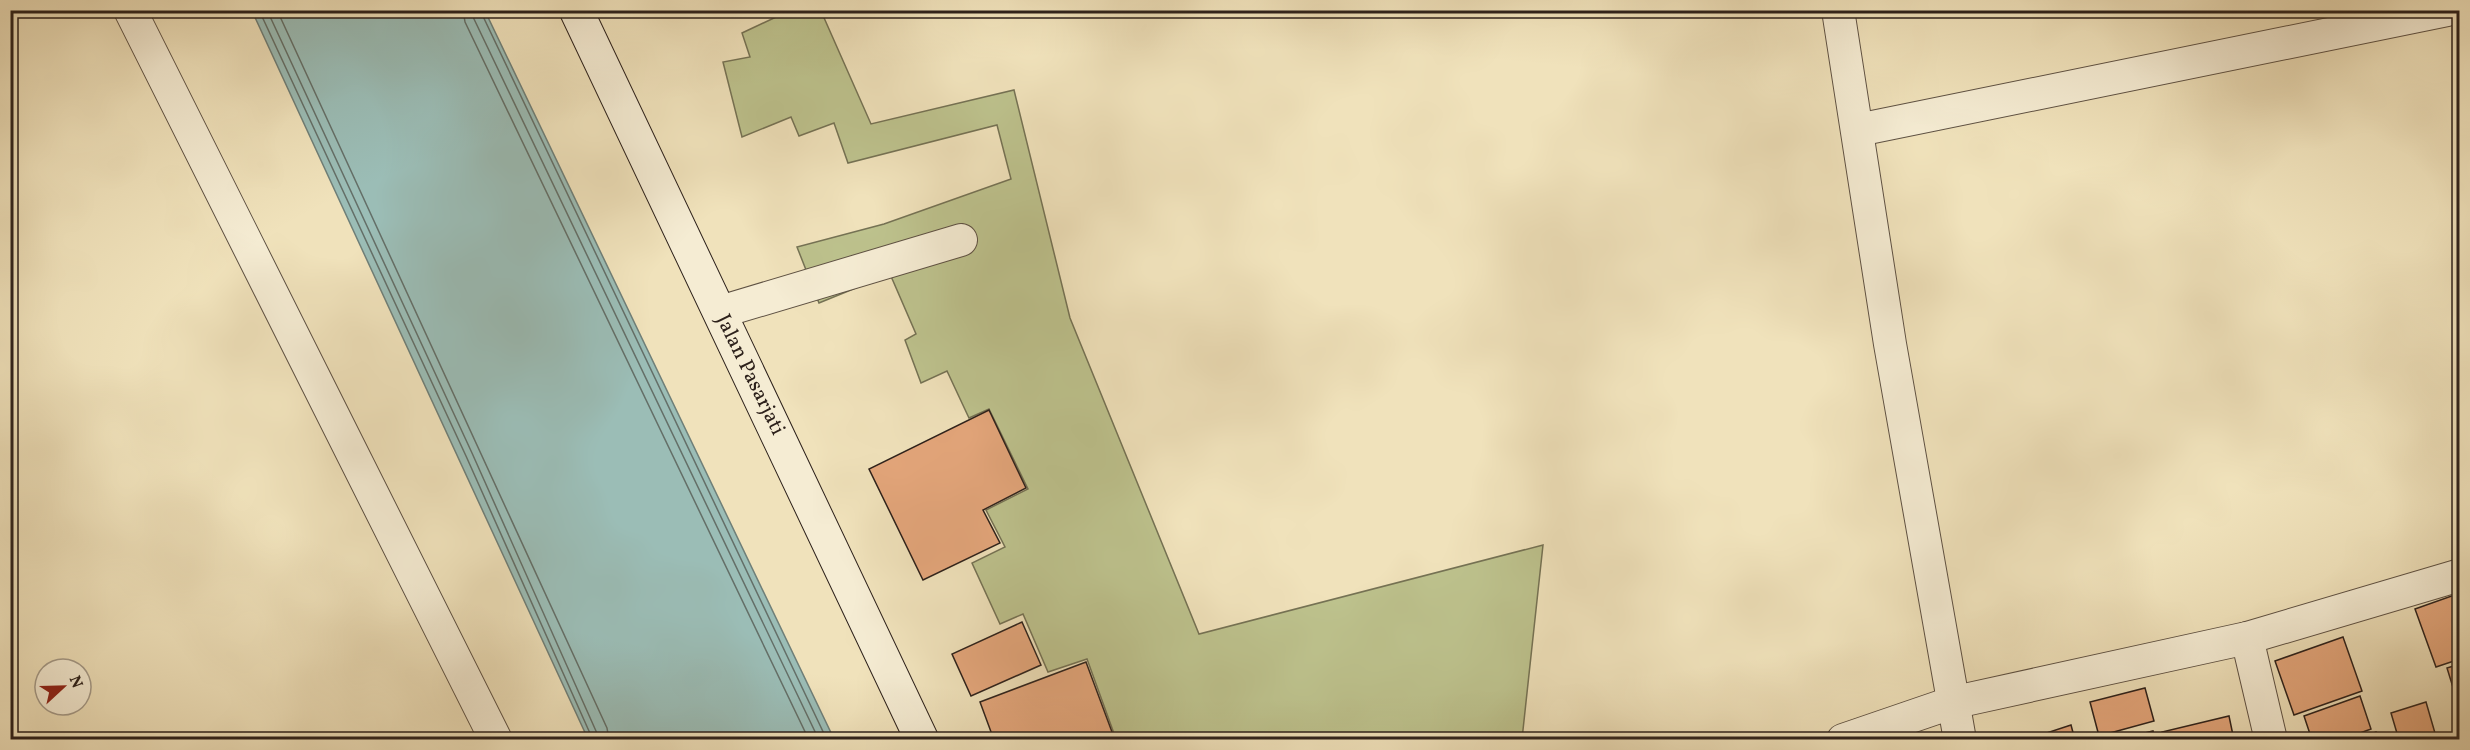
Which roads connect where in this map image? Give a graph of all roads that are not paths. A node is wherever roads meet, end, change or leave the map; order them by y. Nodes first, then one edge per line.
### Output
1 (130, 10) edge
2 (576, 10) edge
3 (1838, 10) edge
4 (2447, 10) edge
5 (2407, 15) edge
6 (1858, 130) junction
7 (961, 240) dead end
8 (720, 312) junction
9 (2460, 575) edge
10 (2247, 638) junction
11 (1951, 703) junction
12 (496, 740) edge
13 (922, 740) edge
14 (1843, 740) edge
15 (1960, 740) edge
16 (2271, 740) edge

1 - 12 street
2 - 8 main road, Jalan Pasarjati
3 - 6 street
4 - 5 street
5 - 6 street
6 - 11 street
7 - 8 street
8 - 13 main road, Jalan Pasarjati
9 - 10 street
10 - 11 street
10 - 16 street
11 - 14 street
11 - 15 street

